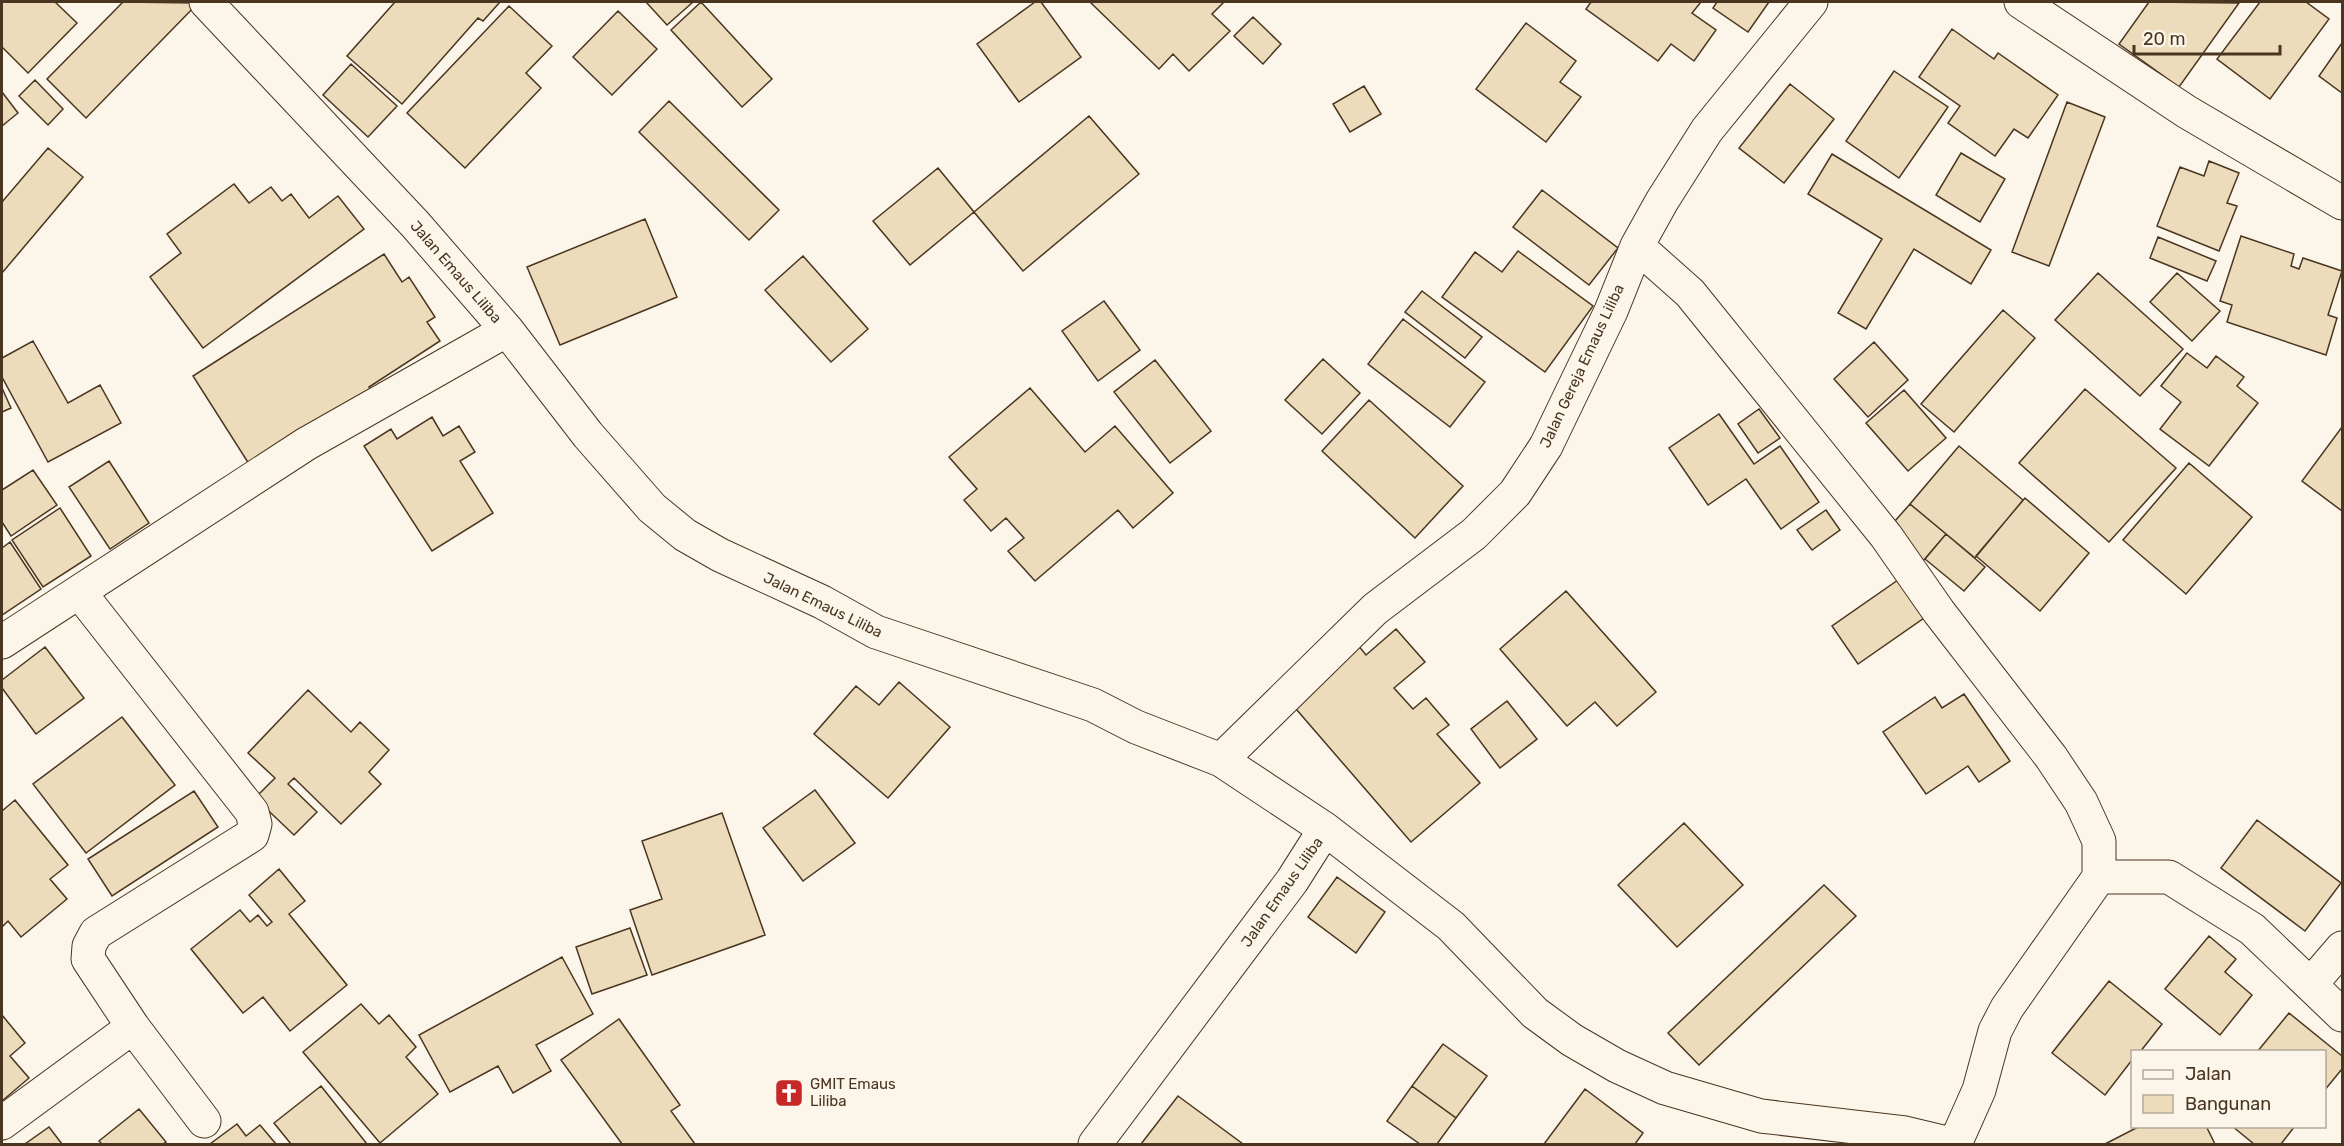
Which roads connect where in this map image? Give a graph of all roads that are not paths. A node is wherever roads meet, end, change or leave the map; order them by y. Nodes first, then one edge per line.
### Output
1 (207, 2) edge
2 (1811, 2) edge
3 (2020, 2) edge
4 (2343, 203) edge
5 (1637, 246) junction
6 (507, 330) junction
7 (80, 593) junction
8 (2, 642) edge
9 (1221, 759) junction
10 (1325, 829) junction
11 (2099, 878) junction
12 (2343, 948) edge
13 (2311, 984) junction
14 (2343, 1015) edge
15 (133, 1027) junction
16 (204, 1121) dead end
17 (2, 1123) edge
18 (1095, 1144) edge
19 (1951, 1144) edge
20 (1955, 1144) edge

1 - 6 street, Jalan Emaus Liliba
2 - 5 street, Jalan Gereja Emaus Liliba
3 - 4 street
5 - 9 street, Jalan Gereja Emaus Liliba
5 - 11 street
6 - 7 street
6 - 9 street, Jalan Emaus Liliba
7 - 8 street
7 - 15 street
9 - 10 street, Jalan Emaus Liliba
10 - 18 street, Jalan Emaus Liliba
10 - 19 street
11 - 13 street
11 - 20 street
12 - 13 street
13 - 14 street
15 - 16 street
15 - 17 street

